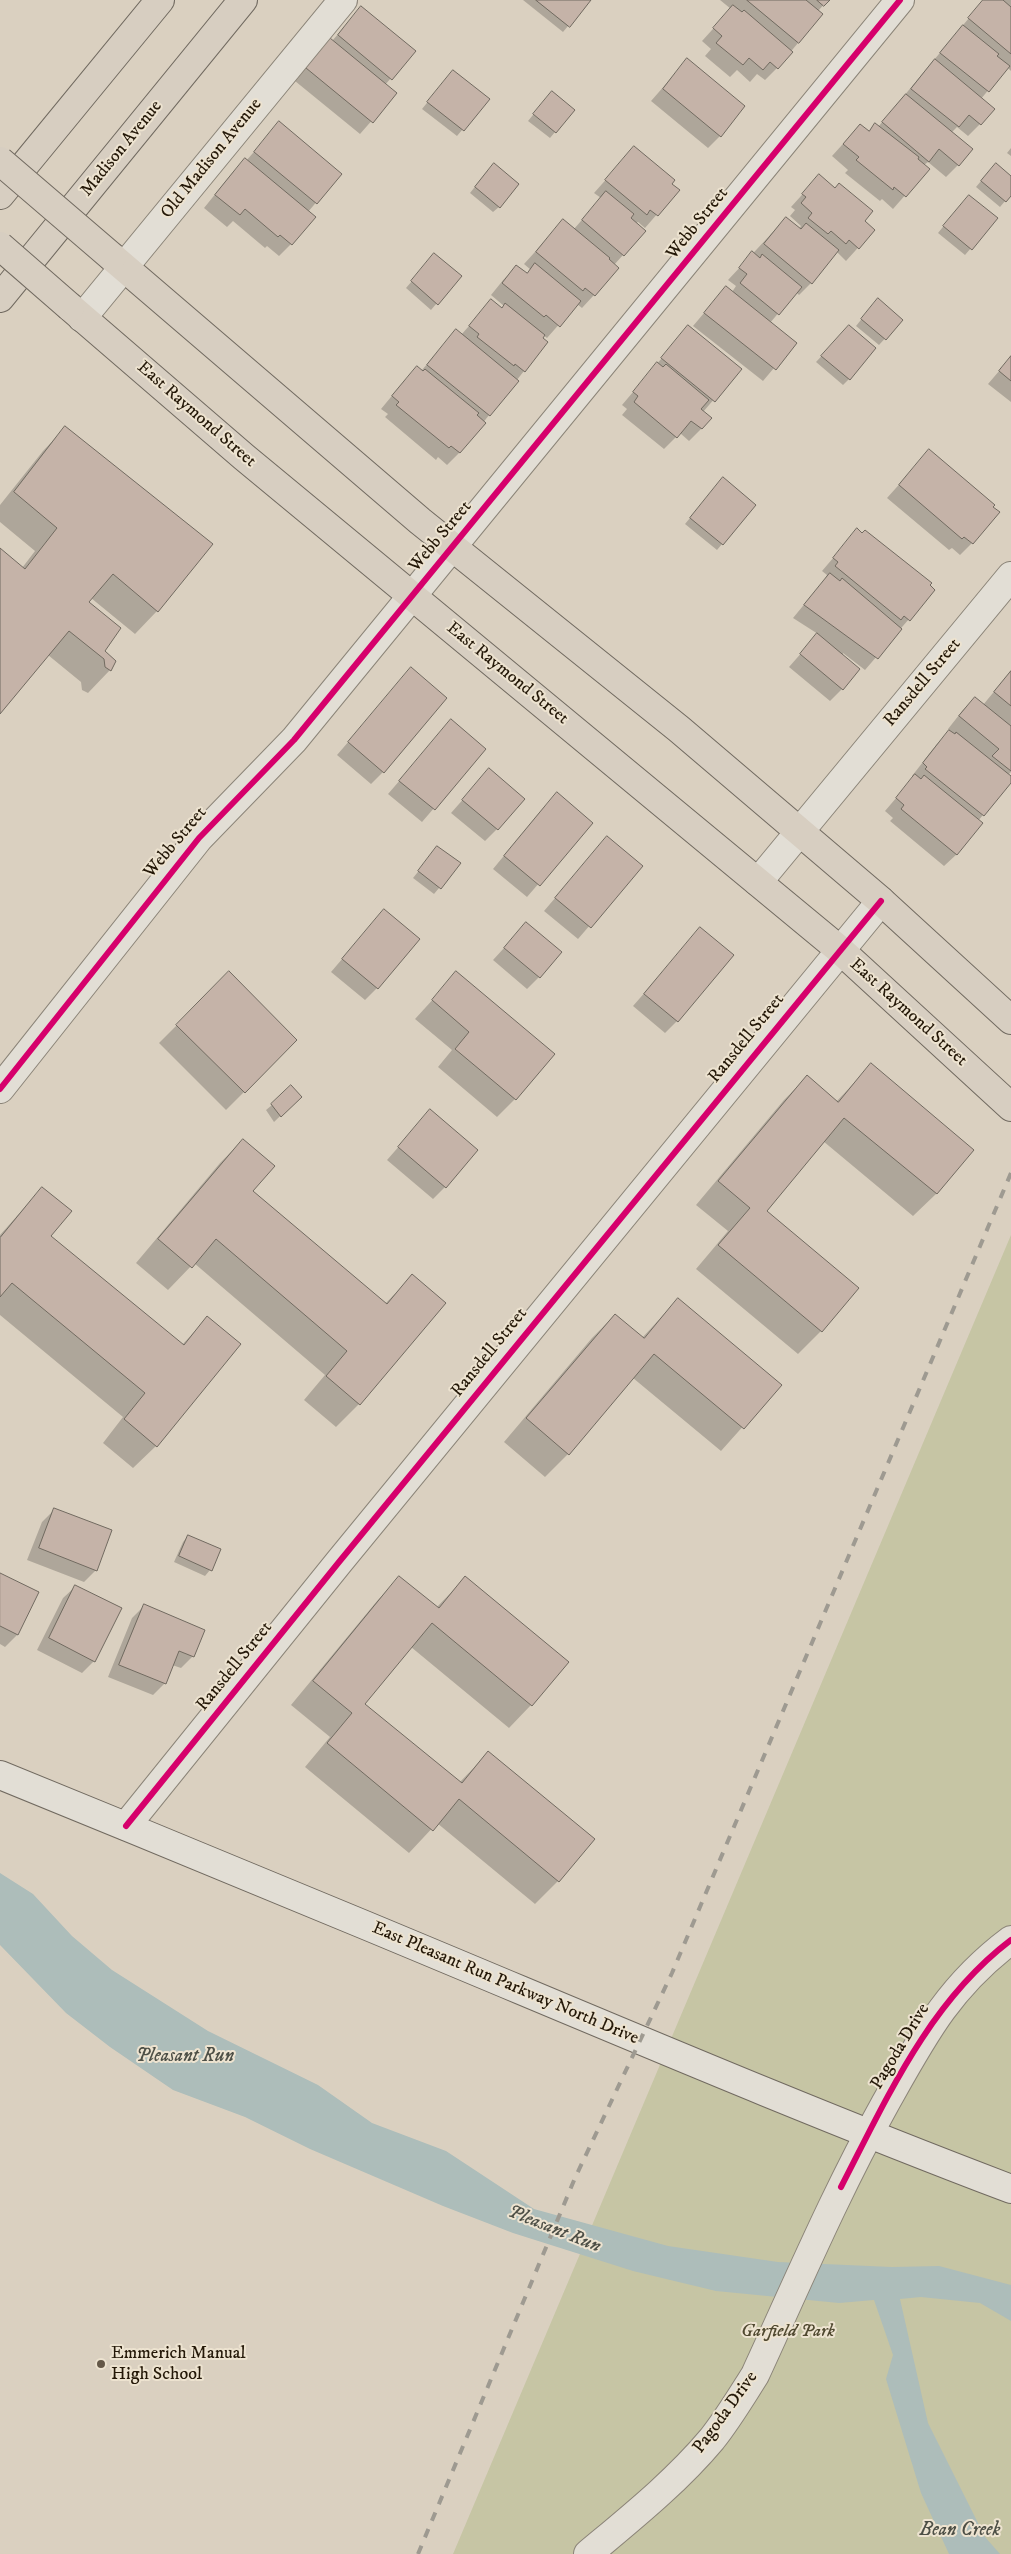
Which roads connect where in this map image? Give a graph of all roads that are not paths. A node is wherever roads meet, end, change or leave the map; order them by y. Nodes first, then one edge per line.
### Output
1 (160, 0) edge
2 (243, 0) edge
3 (343, 0) edge
4 (900, 0) edge
5 (0, 161) edge
6 (0, 195) edge
7 (0, 246) edge
8 (118, 262) junction
9 (0, 298) edge
10 (76, 313) junction
11 (452, 547) junction
12 (1011, 576) edge
13 (412, 596) junction
14 (800, 832) junction
15 (758, 882) junction
16 (881, 900) junction
17 (840, 950) junction
18 (1011, 1020) edge
19 (0, 1089) edge
20 (1011, 1106) edge
21 (0, 1775) edge
22 (126, 1826) junction
23 (1011, 1940) edge
24 (868, 2135) junction
25 (1011, 2188) edge
26 (588, 2554) edge

1 - 6 main road
2 - 9 main road, Madison Avenue
3 - 8 street, Old Madison Avenue
4 - 11 street, Webb Street
5 - 8 main road, bridge
7 - 10 main road, East Raymond Street, bridge
8 - 10 street, Old Madison Avenue
8 - 11 main road
10 - 13 main road, East Raymond Street
11 - 13 street, Webb Street
11 - 14 main road
12 - 14 street, Ransdell Street
13 - 15 main road, East Raymond Street
13 - 19 street, Webb Street
14 - 15 street, Ransdell Street
14 - 16 main road
15 - 17 main road, East Raymond Street
16 - 17 street, Ransdell Street
16 - 18 main road
17 - 20 main road, East Raymond Street
17 - 22 street, Ransdell Street
21 - 22 street, East Pleasant Run Parkway North Drive
22 - 24 street, East Pleasant Run Parkway North Drive
23 - 24 street, Pagoda Drive
24 - 25 street, East Pleasant Run Parkway North Drive
24 - 26 street, Pagoda Drive

